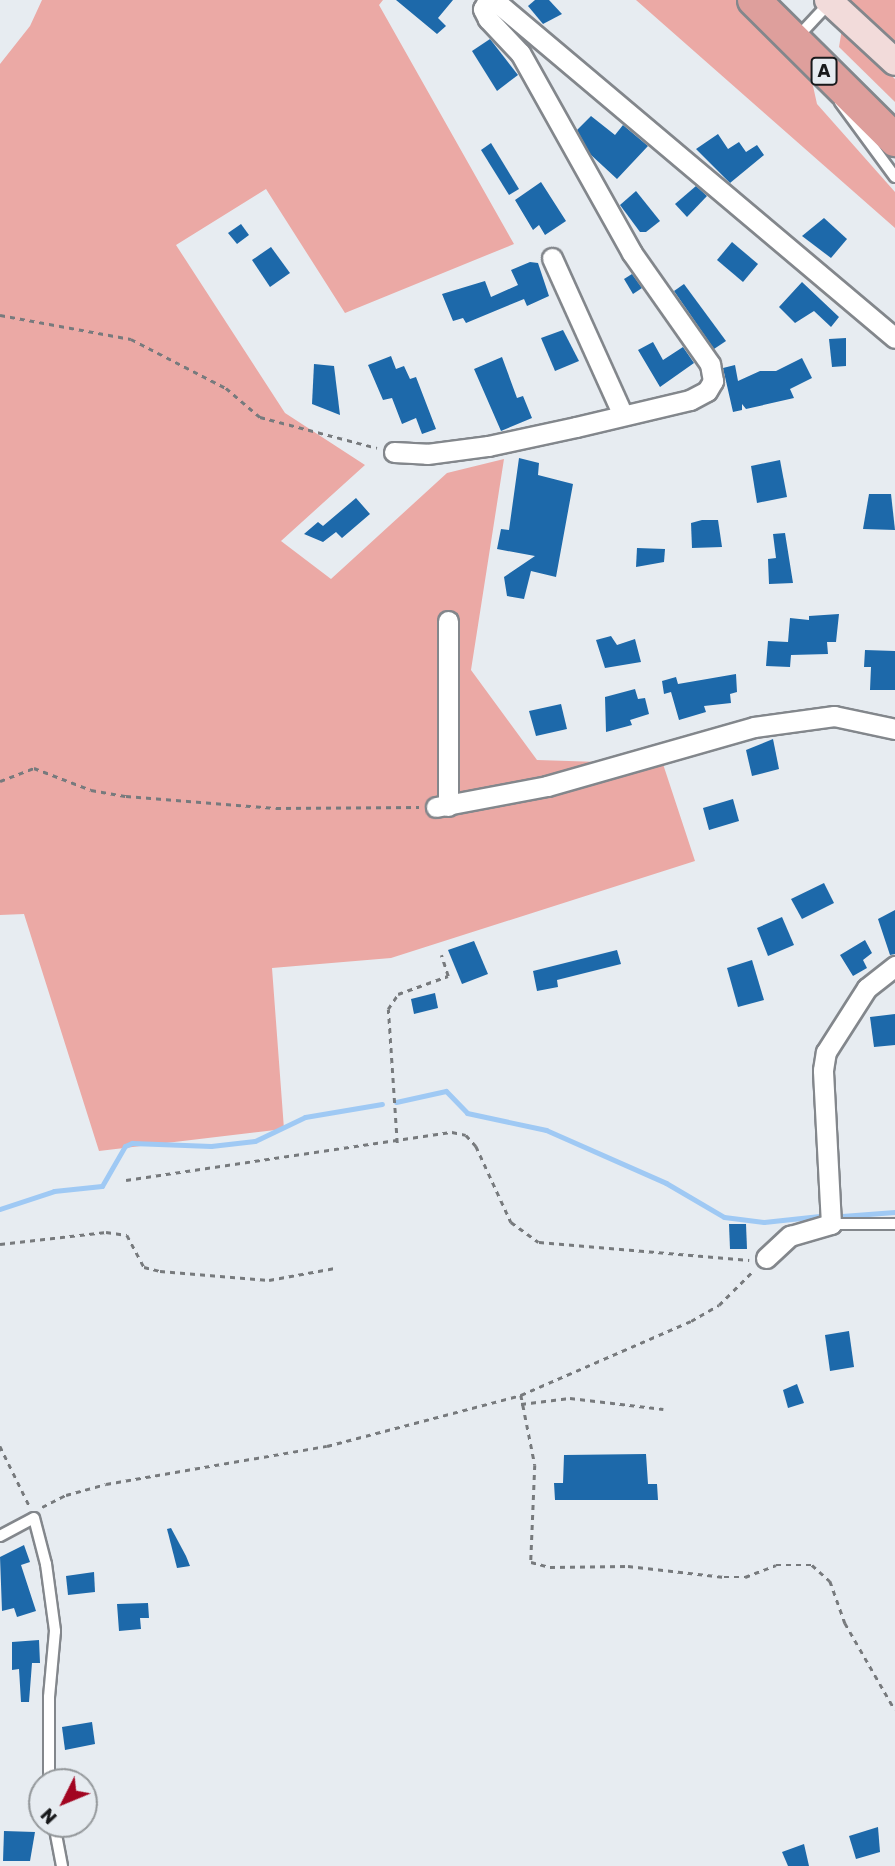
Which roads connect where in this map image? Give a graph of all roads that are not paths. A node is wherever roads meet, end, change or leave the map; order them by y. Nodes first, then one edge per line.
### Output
1 (488, 0) edge
2 (494, 0) edge
3 (754, 0) edge
4 (774, 0) edge
5 (829, 1) edge
6 (805, 29) junction
7 (895, 62) edge
8 (821, 68) junction
9 (895, 114) edge
10 (895, 140) edge
11 (895, 177) edge
12 (552, 258) dead end
13 (895, 338) edge
14 (622, 413) junction
15 (394, 452) road end
16 (449, 621) dead end
17 (895, 729) edge
18 (895, 966) edge
19 (831, 1224) junction
20 (895, 1224) edge
21 (766, 1258) road end
22 (0, 1536) edge
23 (50, 1768) edge
24 (56, 1838) edge
25 (61, 1866) edge

1 - 14 street
2 - 13 street
3 - 8 highway, A
4 - 6 highway
5 - 6 lane
5 - 7 main road
6 - 9 highway
8 - 10 highway, A
8 - 11 lane
12 - 14 street
14 - 15 street
16 - 17 street
18 - 19 street
19 - 20 lane
19 - 21 street
22 - 23 lane
24 - 25 lane

